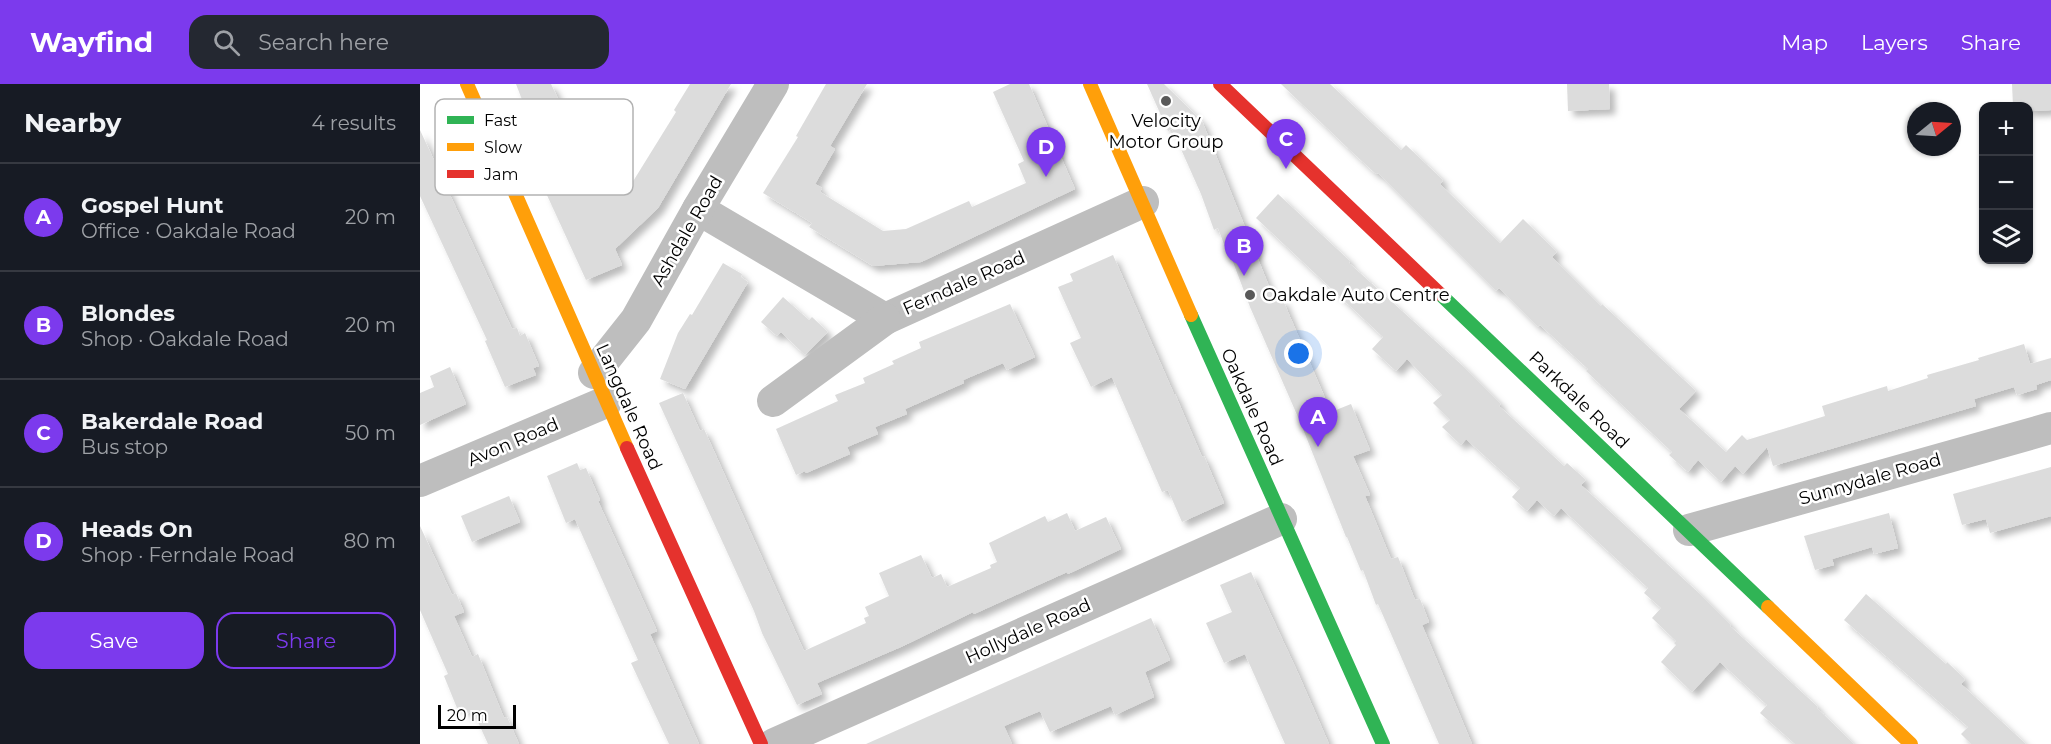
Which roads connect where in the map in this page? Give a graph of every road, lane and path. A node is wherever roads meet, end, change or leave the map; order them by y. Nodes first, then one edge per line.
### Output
1 (467, 84) edge
2 (773, 84) edge
3 (1090, 84) edge
4 (1220, 84) edge
5 (474, 99) edge
6 (516, 195) edge
7 (1143, 202) junction
8 (698, 209) junction
9 (885, 319) junction
10 (594, 373) junction
11 (773, 401) dead end
12 (606, 402) junction
13 (2051, 428) edge
14 (420, 481) edge
15 (1281, 519) junction
16 (1689, 530) junction
17 (761, 744) edge
18 (774, 744) edge
19 (1383, 744) edge
20 (1911, 744) edge

1 - 5 street, Langdale Road
2 - 8 street, Ashdale Road
3 - 7 street, Oakdale Road
4 - 16 street, Parkdale Road
6 - 10 street, Langdale Road
7 - 9 street, Ferndale Road
7 - 15 street, Oakdale Road
8 - 9 street, Ferndale Road
8 - 10 street, Ashdale Road
9 - 11 street
10 - 12 street, Langdale Road
12 - 14 street, Avon Road
12 - 17 street, Langdale Road
13 - 16 street, Sunnydale Road
15 - 18 street, Hollydale Road
15 - 19 street, Oakdale Road
16 - 20 street, Parkdale Road

